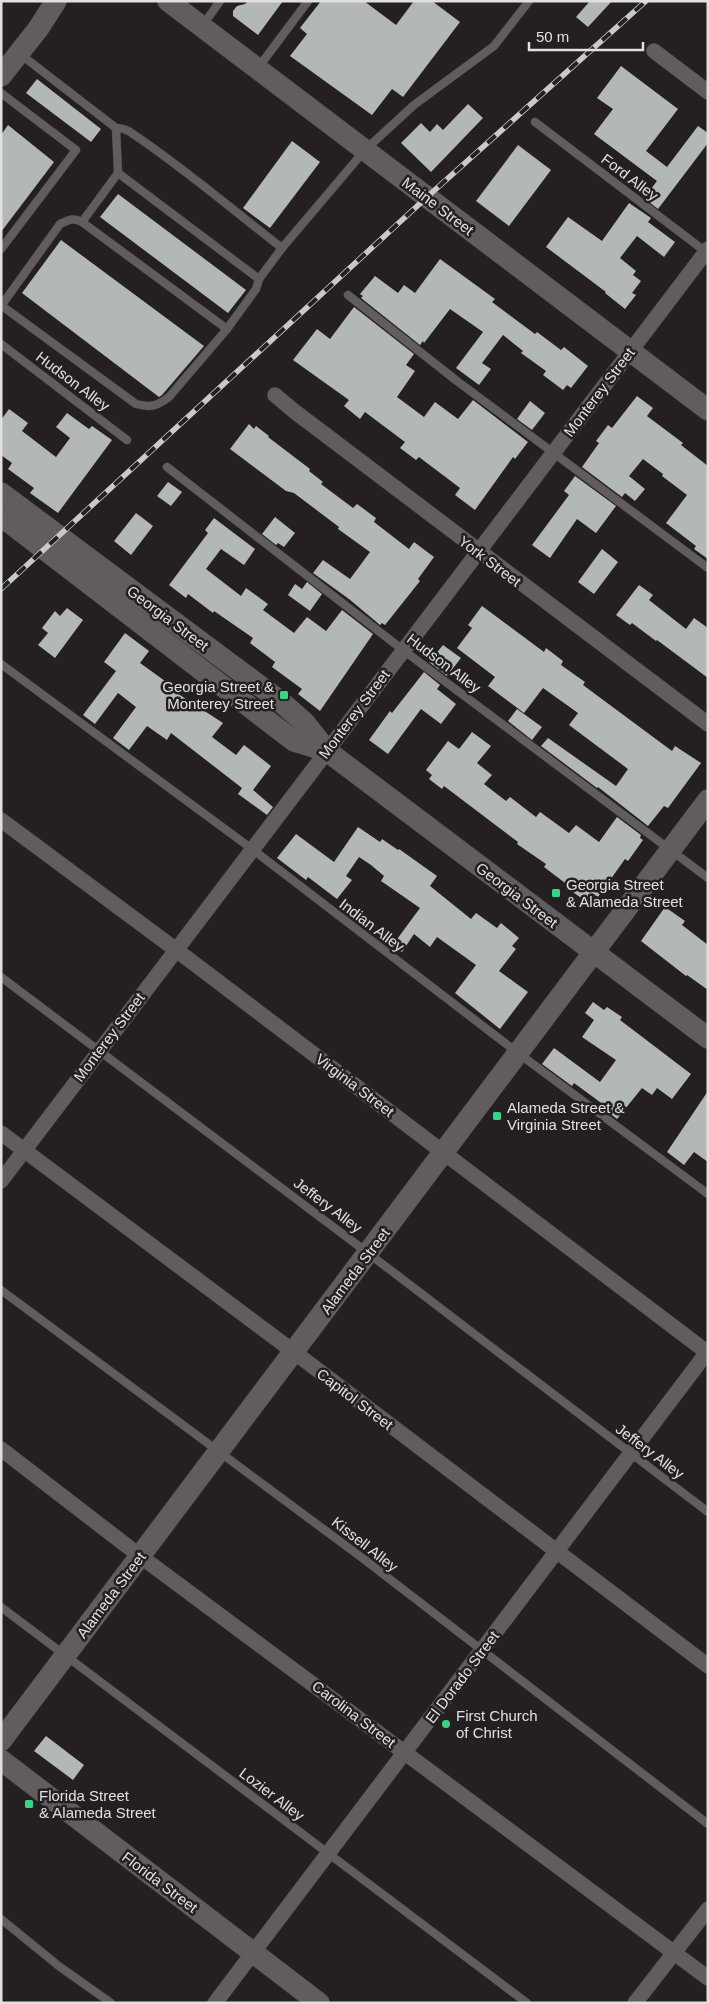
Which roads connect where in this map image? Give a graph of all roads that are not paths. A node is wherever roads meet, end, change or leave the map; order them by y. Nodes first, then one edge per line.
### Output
1 (42, 1) edge
2 (56, 1) edge
3 (168, 1) edge
4 (189, 1) edge
5 (220, 1) edge
6 (308, 1) edge
7 (529, 1) edge
8 (202, 27) junction
9 (38, 28) junction
10 (654, 51) dead end
11 (18, 53) junction
12 (258, 68) junction
13 (1, 76) edge
14 (708, 92) edge
15 (1, 93) edge
16 (535, 122) dead end
17 (116, 128) junction
18 (365, 150) junction
19 (118, 173) junction
20 (82, 222) junction
21 (282, 248) junction
22 (1, 249) edge
23 (707, 251) edge
24 (259, 279) junction
25 (348, 294) dead end
26 (2, 306) edge
27 (227, 329) junction
28 (1, 344) edge
29 (630, 351) junction
30 (275, 395) dead end
31 (708, 410) edge
32 (127, 440) dead end
33 (553, 452) junction
34 (167, 467) dead end
35 (1, 493) edge
36 (1, 516) edge
37 (478, 551) junction
38 (708, 568) edge
39 (403, 650) junction
40 (1, 664) edge
41 (708, 724) edge
42 (327, 751) junction
43 (708, 800) edge
44 (1, 820) edge
45 (252, 849) junction
46 (670, 849) junction
47 (708, 878) edge
48 (175, 950) junction
49 (592, 952) junction
50 (1, 977) edge
51 (708, 1038) edge
52 (99, 1051) junction
53 (518, 1053) junction
54 (1, 1133) edge
55 (24, 1150) junction
56 (444, 1152) junction
57 (1, 1181) edge
58 (708, 1194) edge
59 (368, 1253) junction
60 (1, 1290) edge
61 (294, 1352) junction
62 (707, 1352) edge
63 (1, 1449) edge
64 (219, 1451) junction
65 (630, 1454) junction
66 (708, 1512) edge
67 (556, 1552) junction
68 (140, 1556) junction
69 (1, 1607) edge
70 (482, 1651) junction
71 (66, 1656) junction
72 (708, 1666) edge
73 (1, 1741) edge
74 (405, 1752) junction
75 (1, 1760) edge
76 (708, 1824) edge
77 (328, 1853) junction
78 (708, 1909) edge
79 (1, 1919) edge
80 (253, 1953) junction
81 (674, 1953) junction
82 (708, 1978) edge
83 (110, 2003) edge
84 (216, 2003) edge
85 (319, 2003) edge
86 (527, 2003) edge
87 (635, 2003) edge

1 - 9 main road
2 - 9 main road
3 - 8 main road, Maine Street
4 - 8 main road
5 - 8 lane
6 - 12 lane
7 - 18 lane
8 - 12 main road, Maine Street
9 - 11 main road
10 - 14 street
11 - 13 main road
11 - 17 lane
12 - 18 main road, Maine Street
15 - 22 lane
16 - 23 lane, Ford Alley
17 - 19 lane
17 - 21 lane
18 - 21 lane
18 - 29 main road, Maine Street
19 - 20 lane
19 - 24 lane
20 - 26 lane
20 - 27 lane
21 - 24 lane
23 - 29 street, Monterey Street
24 - 27 lane
25 - 33 lane
26 - 27 lane
28 - 32 lane, Hudson Alley
29 - 31 main road, Maine Street
29 - 33 street, Monterey Street
30 - 37 street, York Street
33 - 37 street, Monterey Street
33 - 38 lane
34 - 39 lane, Hudson Alley
35 - 42 main road, Georgia Street
36 - 42 main road, Georgia Street
37 - 39 street, Monterey Street
37 - 41 street, York Street
39 - 42 street, Monterey Street
39 - 46 lane, Hudson Alley
40 - 45 lane, Indian Alley
42 - 45 street, Monterey Street
42 - 49 main road, Georgia Street
43 - 46 main road, Alameda Street
44 - 48 street, Virginia Street
45 - 48 street, Monterey Street
45 - 53 lane, Indian Alley
46 - 47 lane, Hudson Alley
46 - 49 main road, Alameda Street
48 - 52 street, Monterey Street
48 - 56 street, Virginia Street
49 - 51 main road, Georgia Street
49 - 53 main road, Alameda Street
50 - 52 lane, Jeffery Alley
52 - 55 street, Monterey Street
52 - 59 lane, Jeffery Alley
53 - 56 main road, Alameda Street
53 - 58 lane, Indian Alley
54 - 55 street, Capitol Street
55 - 57 street, Monterey Street
55 - 61 street, Capitol Street
56 - 59 main road, Alameda Street
56 - 62 street, Virginia Street
59 - 61 main road, Alameda Street
59 - 65 lane, Jeffery Alley
60 - 64 lane, Kissell Alley
61 - 64 main road, Alameda Street
61 - 67 street, Capitol Street
62 - 65 street, El Dorado Street
63 - 68 street, Carolina Street
64 - 68 main road, Alameda Street
64 - 70 lane, Kissell Alley
65 - 66 lane, Jeffery Alley
65 - 67 street, El Dorado Street
67 - 70 street, El Dorado Street
67 - 72 street, Capitol Street
68 - 71 main road, Alameda Street
68 - 74 street, Carolina Street
69 - 71 lane, Lozier Alley
70 - 74 street, El Dorado Street
70 - 76 lane, Kissell Alley
71 - 73 main road, Alameda Street
71 - 77 lane, Lozier Alley
74 - 77 street, El Dorado Street
74 - 81 street, Carolina Street
75 - 80 main road, Florida Street
77 - 80 street, El Dorado Street
77 - 86 lane, Lozier Alley
78 - 81 street
79 - 83 lane
80 - 84 street, El Dorado Street
80 - 85 main road, Florida Street
81 - 82 street, Carolina Street
81 - 87 street

